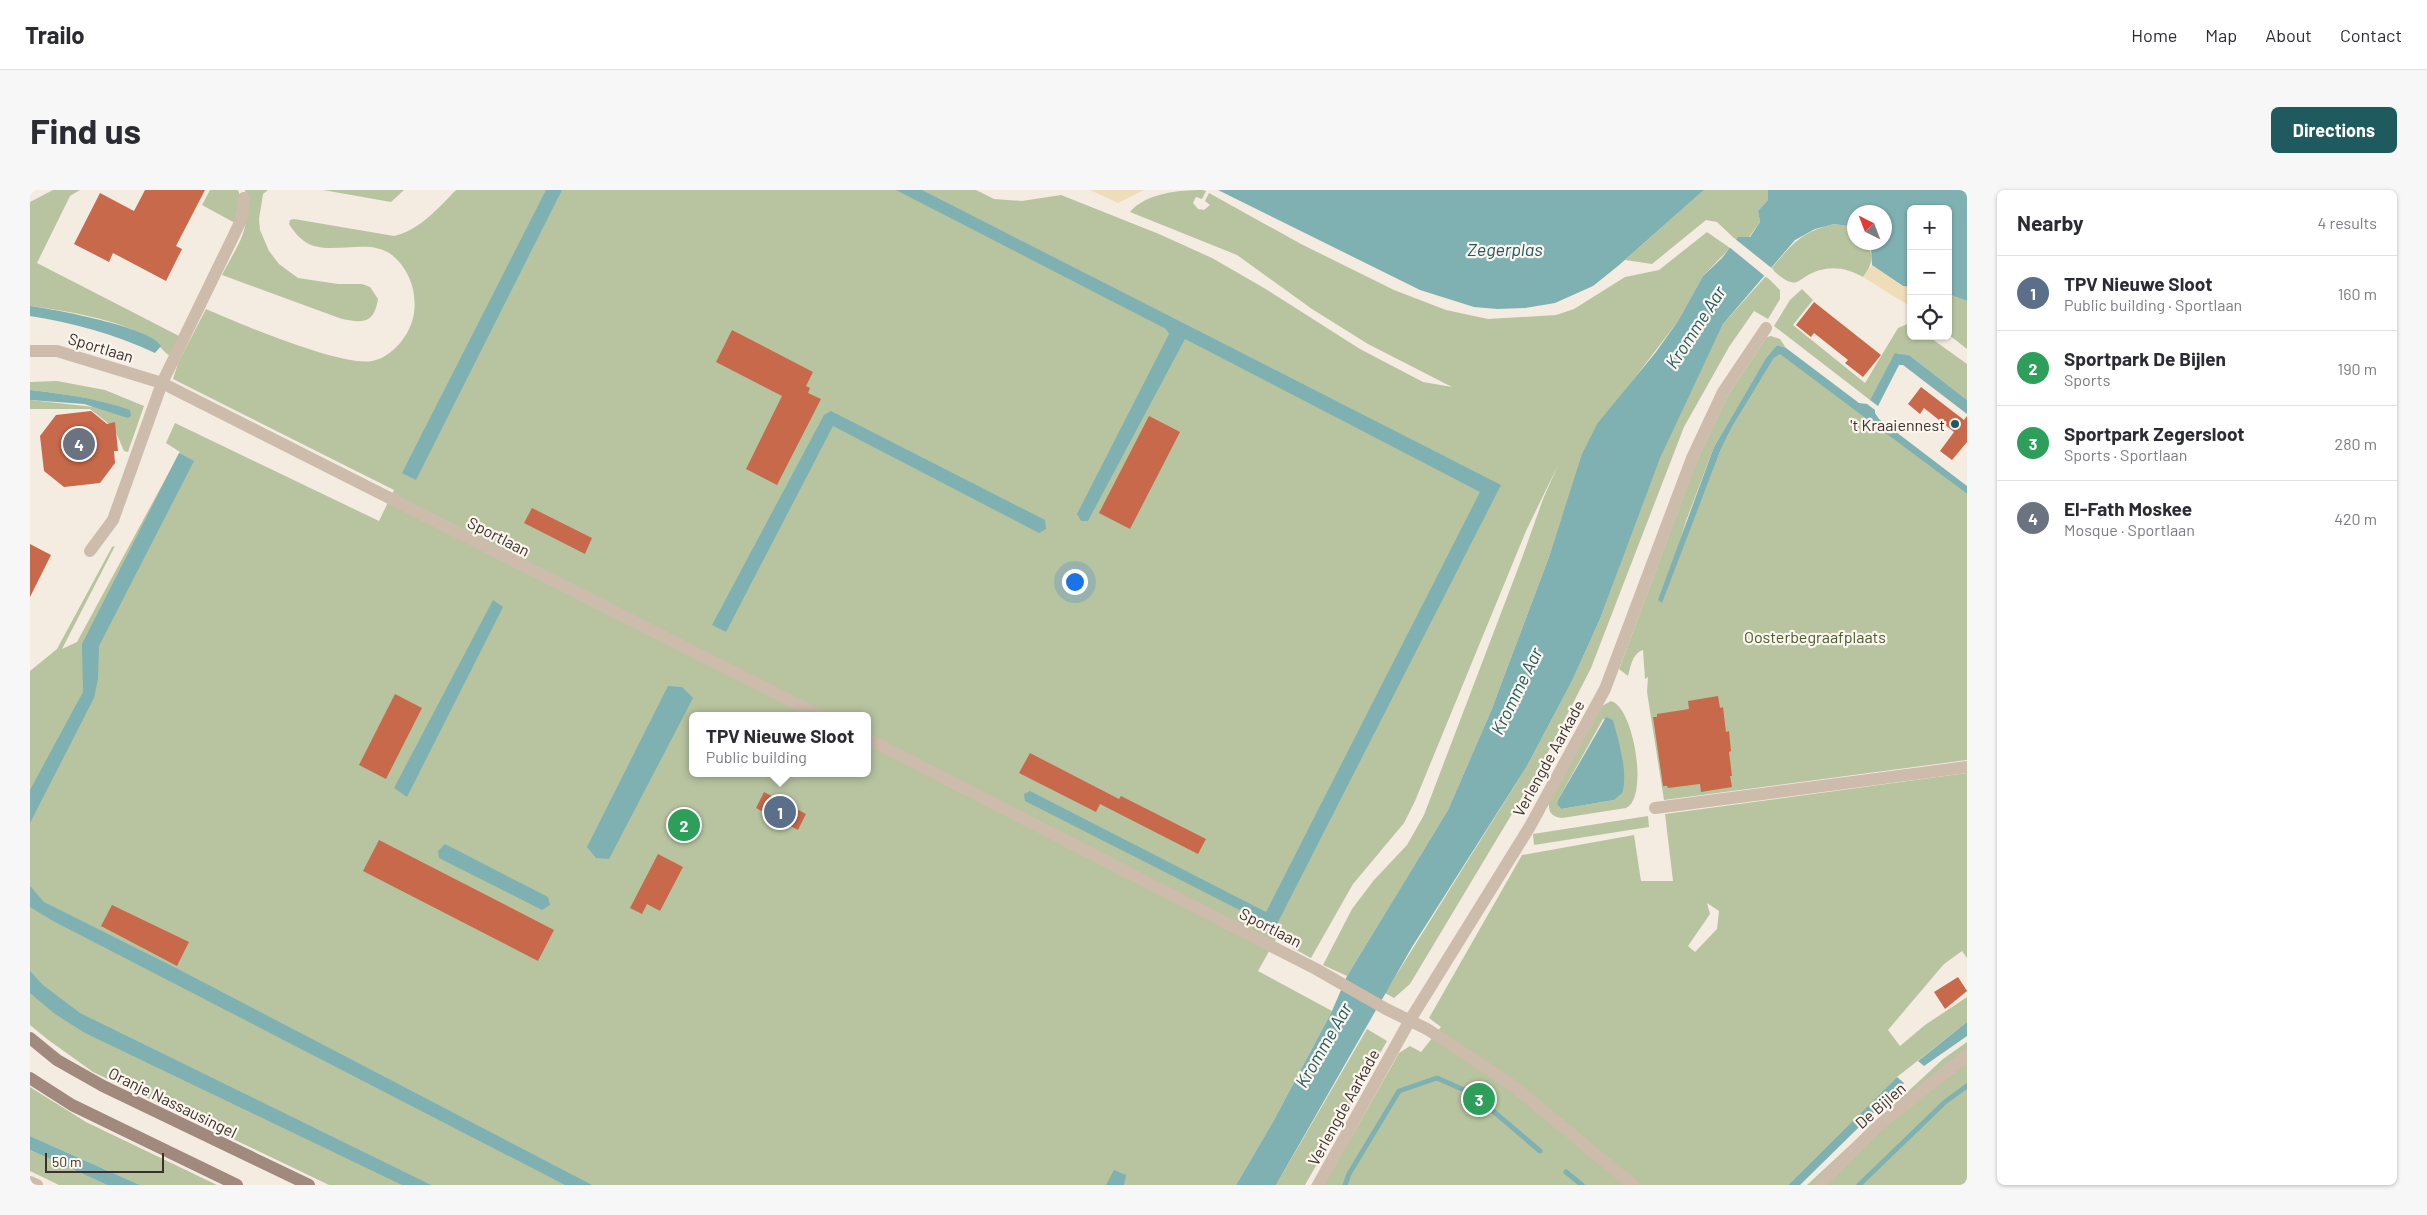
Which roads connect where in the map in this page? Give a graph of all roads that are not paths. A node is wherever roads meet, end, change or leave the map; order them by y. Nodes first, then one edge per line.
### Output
1 (244, 198) dead end
2 (1766, 328) dead end
3 (30, 351) edge
4 (162, 383) junction
5 (90, 552) dead end
6 (813, 712) edge
7 (871, 741) edge
8 (1967, 767) edge
9 (1655, 808) dead end
10 (1410, 1020) junction
11 (30, 1038) edge
12 (1967, 1055) edge
13 (30, 1078) edge
14 (30, 1182) edge
15 (37, 1185) edge
16 (238, 1185) edge
17 (309, 1185) edge
18 (1318, 1185) edge
19 (1633, 1185) edge
20 (1819, 1185) edge

1 - 4 street
2 - 10 street, Verlengde Aarkade
3 - 4 street, Sportlaan
4 - 5 street
4 - 6 street, Sportlaan
7 - 10 street, Sportlaan
8 - 9 street
10 - 18 street, Verlengde Aarkade
10 - 19 street, Sportlaan
11 - 17 main road, Oranje Nassausingel
12 - 20 street, De Bijlen
13 - 16 main road
14 - 15 street

